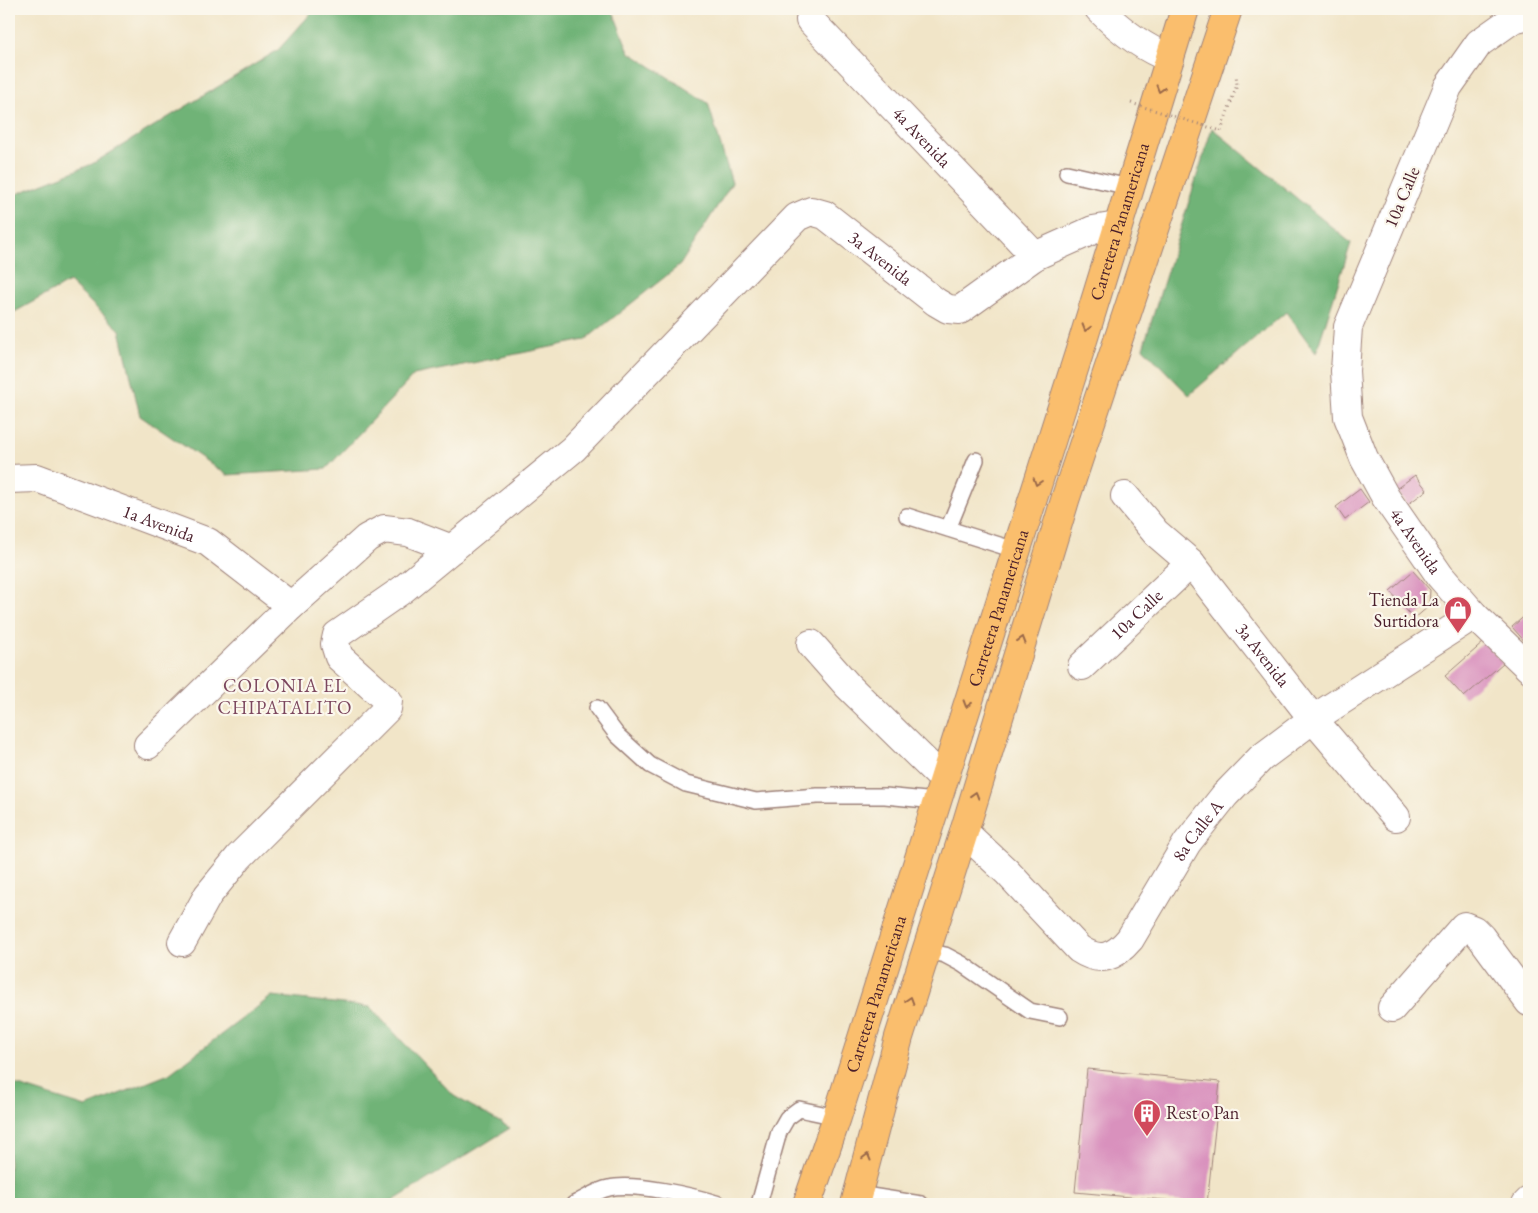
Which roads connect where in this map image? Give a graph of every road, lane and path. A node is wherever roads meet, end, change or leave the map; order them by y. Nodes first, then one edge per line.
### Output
1 (1099, 9) edge
2 (1185, 9) edge
3 (1228, 9) edge
4 (1529, 15) edge
5 (810, 20) dead end
6 (1170, 58) junction
7 (1131, 103) dead end
8 (1221, 131) dead end
9 (1067, 173) dead end
10 (1129, 187) junction
11 (1116, 226) junction
12 (1035, 256) junction
13 (1348, 417) joint
14 (976, 460) dead end
15 (9, 478) edge
16 (1125, 496) dead end
17 (906, 516) dead end
18 (948, 529) junction
19 (452, 549) junction
20 (1015, 550) junction
21 (1191, 563) junction
22 (291, 606) junction
23 (1474, 615) junction
24 (811, 644) dead end
25 (1082, 666) dead end
26 (1529, 668) edge
27 (597, 708) dead end
28 (1313, 719) junction
29 (148, 745) dead end
30 (940, 790) junction
31 (1396, 817) dead end
32 (964, 832) junction
33 (182, 942) dead end
34 (926, 951) junction
35 (1529, 1002) edge
36 (1392, 1008) dead end
37 (1060, 1017) dead end
38 (838, 1117) junction
39 (856, 1199) edge
40 (1529, 1201) edge
41 (574, 1204) edge
42 (719, 1204) edge
43 (759, 1204) edge
44 (807, 1204) edge
45 (921, 1204) edge
46 (1526, 1204) edge

1 - 6 street
2 - 6 highway, Carretera Panamericana
32 -> 3 highway, Carretera Panamericana
4 - 13 street, 10a Calle
5 - 12 street, 4a Avenida
6 -> 10 highway, Carretera Panamericana
7 - 8 path, bridge
9 - 10 lane
10 - 11 highway, Carretera Panamericana
11 - 12 street
11 -> 20 highway, Carretera Panamericana
12 - 19 street, 3a Avenida
13 - 23 street, 4a Avenida
14 - 18 lane
15 - 22 street, 1a Avenida
16 - 21 street, 3a Avenida
17 - 18 lane
18 - 20 lane
19 - 22 street
19 - 33 street
20 -> 30 highway, Carretera Panamericana
21 - 25 street, 10a Calle
21 - 28 street, 3a Avenida
22 - 29 street
23 - 26 street, 4a Avenida
23 - 28 street, 8a Calle A
24 - 30 street
27 - 30 lane
28 - 31 street, 3a Avenida
28 - 32 street, 8a Calle A
30 - 38 highway, Carretera Panamericana
32 - 34 highway, Carretera Panamericana
34 - 37 lane
39 -> 34 highway, Carretera Panamericana
35 - 36 street
38 - 43 lane
38 - 44 highway, Carretera Panamericana
39 - 45 lane
40 - 46 street
41 - 42 lane

